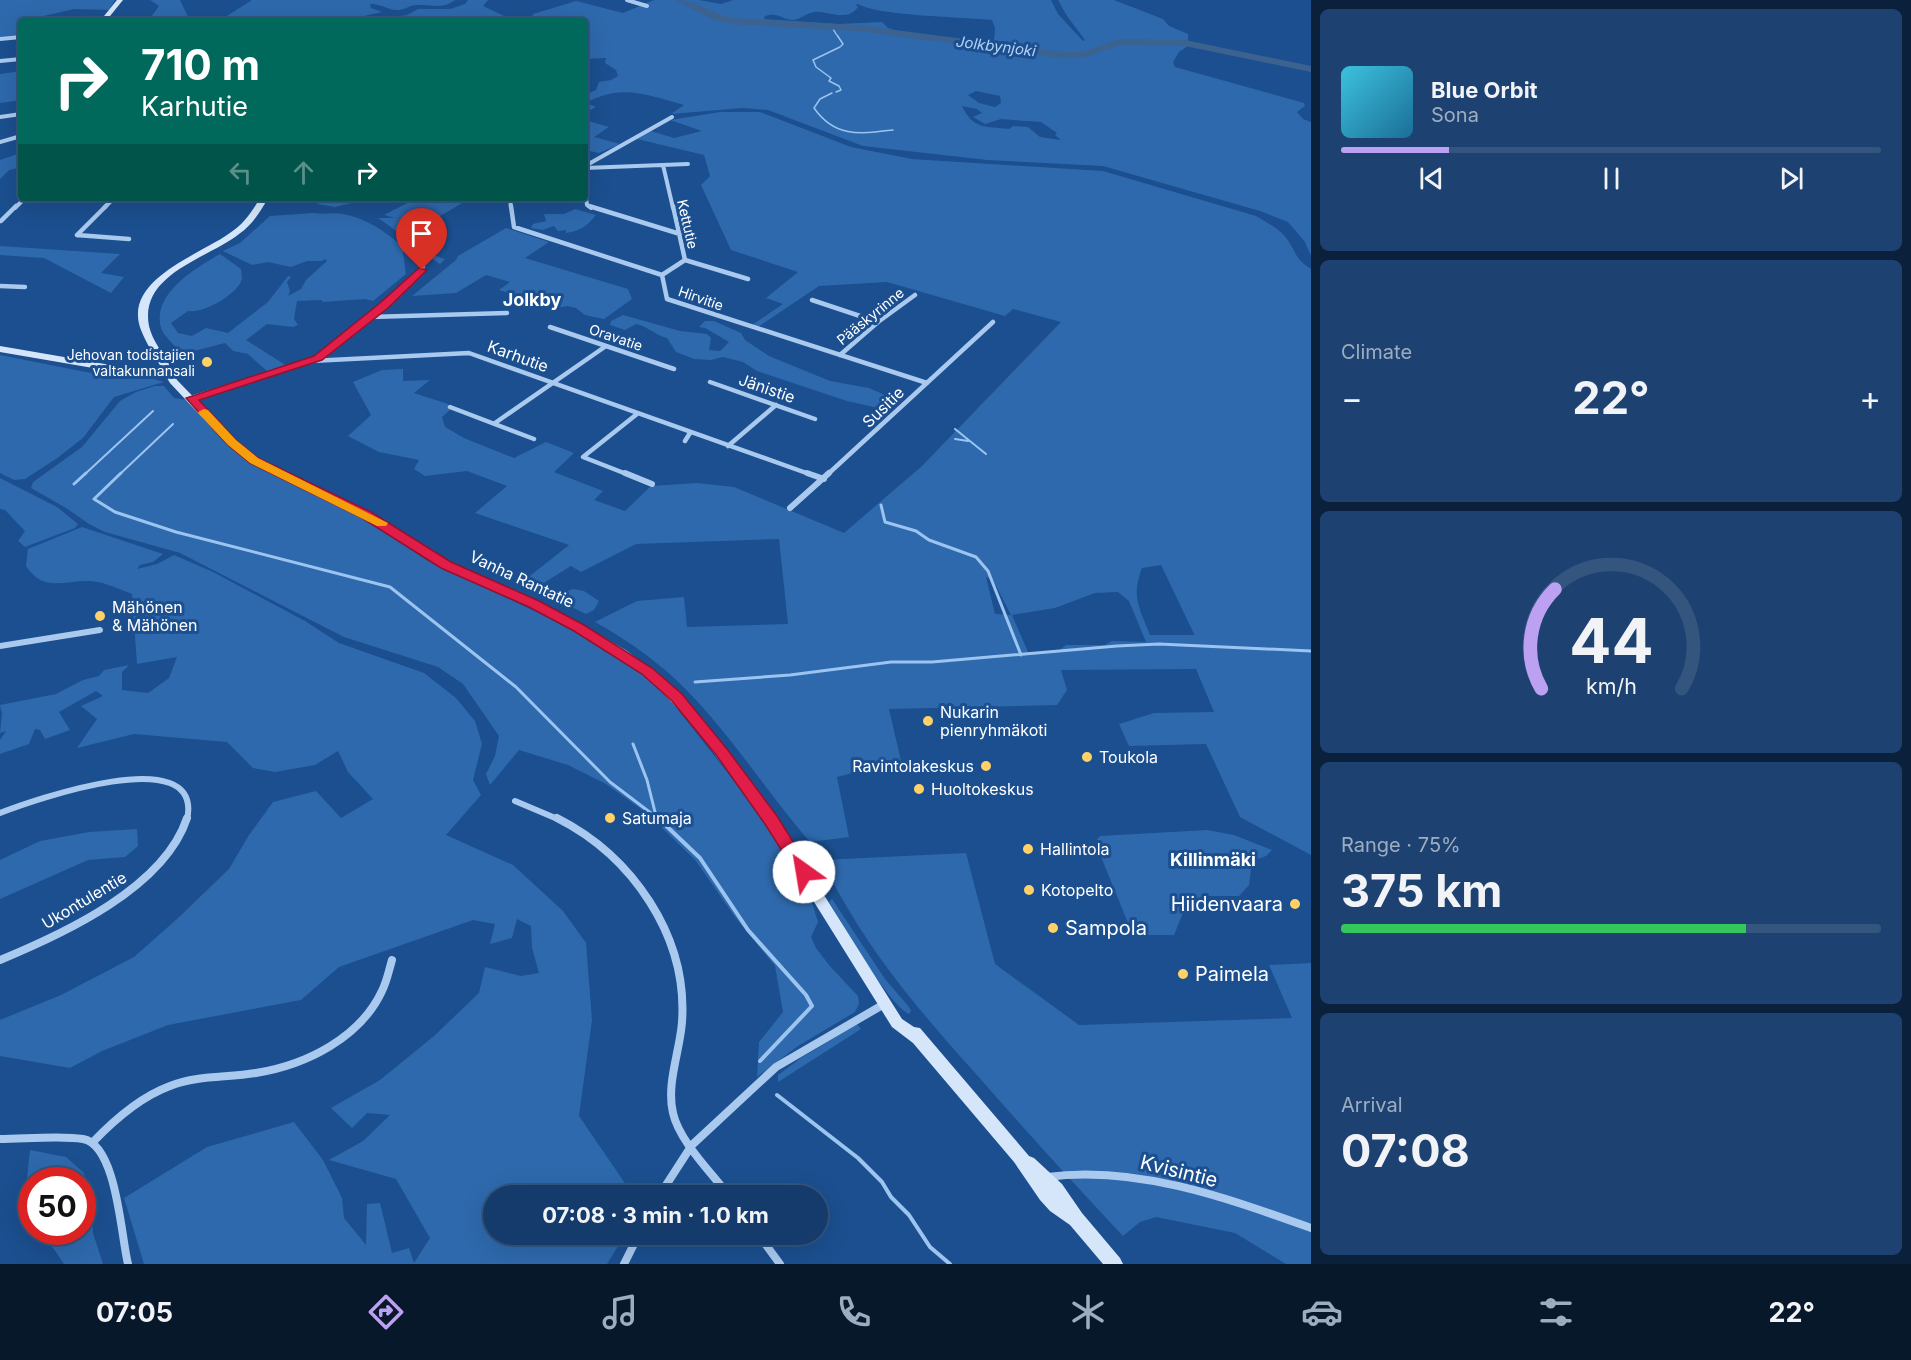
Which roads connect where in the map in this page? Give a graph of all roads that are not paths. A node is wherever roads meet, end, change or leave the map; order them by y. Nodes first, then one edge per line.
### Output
1 (120, 0) edge
2 (627, 0) edge
3 (647, 6) dead end
4 (105, 18) edge
5 (18, 37) edge
6 (0, 39) edge
7 (18, 59) edge
8 (0, 61) edge
9 (18, 114) edge
10 (0, 117) edge
11 (672, 117) dead end
12 (18, 137) edge
13 (0, 142) edge
14 (688, 164) dead end
15 (588, 165) edge
16 (663, 165) junction
17 (588, 167) edge
18 (22, 201) edge
19 (111, 201) edge
20 (262, 201) edge
21 (510, 201) edge
22 (586, 201) edge
23 (1, 221) edge
24 (680, 234) junction
25 (129, 239) dead end
26 (685, 260) junction
27 (423, 264) dead end
28 (662, 275) junction
29 (748, 279) dead end
30 (0, 286) edge
31 (26, 287) dead end
32 (915, 295) dead end
33 (812, 300) dead end
34 (507, 313) dead end
35 (370, 317) junction
36 (878, 322) junction
37 (993, 322) dead end
38 (550, 327) dead end
39 (606, 346) junction
40 (0, 349) edge
41 (840, 355) junction
42 (311, 361) junction
43 (169, 369) junction
44 (674, 369) dead end
45 (710, 382) dead end
46 (554, 383) junction
47 (927, 383) junction
48 (191, 398) junction
49 (776, 405) junction
50 (450, 407) dead end
51 (637, 414) junction
52 (815, 419) dead end
53 (495, 423) junction
54 (690, 434) junction
55 (534, 439) dead end
56 (685, 441) dead end
57 (728, 446) junction
58 (824, 479) junction
59 (652, 484) dead end
60 (790, 508) dead end
61 (100, 630) dead end
62 (0, 646) edge
63 (515, 801) dead end
64 (0, 813) edge
65 (0, 960) edge
66 (392, 960) dead end
67 (886, 1003) junction
68 (0, 1139) edge
69 (93, 1142) junction
70 (692, 1144) junction
71 (1041, 1180) junction
72 (666, 1185) edge
73 (721, 1185) edge
74 (1311, 1228) edge
75 (634, 1245) edge
76 (766, 1245) edge
77 (128, 1264) edge
78 (624, 1264) edge
79 (780, 1264) edge
80 (1114, 1264) edge

1 - 4 main road
2 - 3 street
5 - 6 street
7 - 8 street
9 - 10 street
11 - 15 street
12 - 13 street
14 - 16 street
16 - 17 street
16 - 24 street, Kettutie
18 - 23 street
19 - 25 street
20 - 43 main road, Vanha Rantatie
21 - 28 street, Hirvitie
22 - 24 street
24 - 26 street, Kettutie
26 - 28 street
26 - 29 street, Kettutie
27 - 35 street
28 - 41 street, Hirvitie
30 - 31 street
32 - 36 street, Pääskyrinne
33 - 36 street
34 - 35 street
35 - 42 street
36 - 41 street, Pääskyrinne
37 - 47 street, Susitie
38 - 39 street, Oravatie
39 - 44 street, Oravatie
39 - 46 street
40 - 43 main road
41 - 47 street, Hirvitie
42 - 46 street, Karhutie
42 - 48 street, Karhutie
43 - 48 main road, Vanha Rantatie
45 - 49 street, Jänistie
46 - 51 street, Karhutie
46 - 53 street
47 - 58 street, Susitie
48 - 67 main road, Vanha Rantatie
49 - 52 street, Jänistie
49 - 57 street
50 - 53 street
51 - 54 street, Karhutie
51 - 59 street
53 - 55 street
54 - 56 street
54 - 57 street, Karhutie
57 - 58 street, Karhutie
58 - 60 street, Susitie
61 - 62 street
63 - 70 street
64 - 65 street, Ukontulentie
66 - 69 street
67 - 70 street
67 - 71 main road, Vanha Rantatie
68 - 69 street
69 - 77 street
70 - 72 street
70 - 73 street
71 - 74 street, Kvisintie
71 - 80 main road, Vanha Rantatie
75 - 78 street
76 - 79 street

